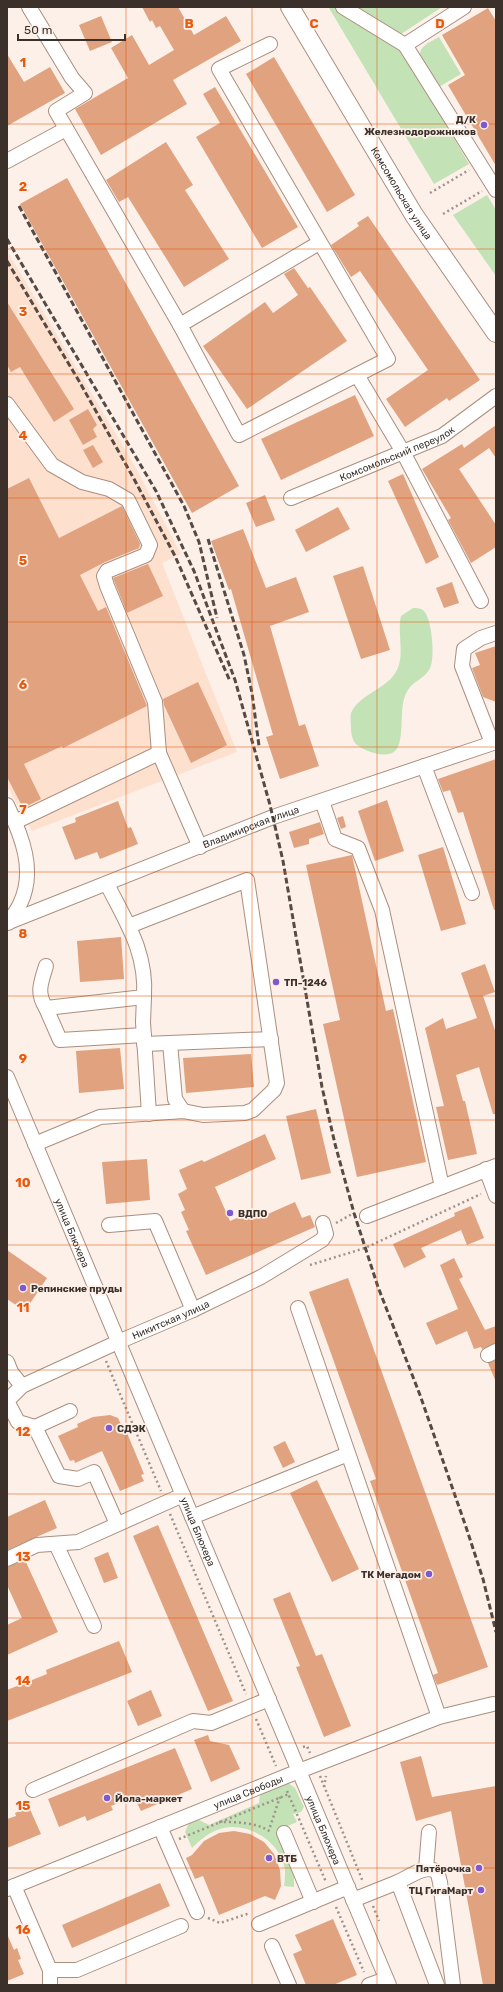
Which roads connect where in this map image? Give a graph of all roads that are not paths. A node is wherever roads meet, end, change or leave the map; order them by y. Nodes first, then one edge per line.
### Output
1 (30, 7) edge
2 (290, 7) edge
3 (343, 7) edge
4 (464, 7) edge
5 (270, 44) dead end
6 (405, 45) junction
7 (66, 129) junction
8 (7, 161) edge
9 (490, 190) edge
10 (319, 243) junction
11 (180, 325) junction
12 (496, 333) edge
13 (357, 375) junction
14 (496, 396) edge
15 (7, 404) edge
16 (403, 452) junction
17 (291, 498) dead end
18 (481, 601) dead end
19 (496, 633) edge
20 (494, 743) edge
21 (159, 753) junction
22 (424, 766) junction
23 (322, 801) junction
24 (7, 805) edge
25 (15, 822) junction
26 (200, 847) junction
27 (106, 884) junction
28 (472, 893) dead end
29 (8, 923) edge
30 (129, 926) junction
31 (46, 966) dead end
32 (144, 996) junction
33 (46, 1008) junction
34 (144, 1040) junction
35 (271, 1040) junction
36 (170, 1043) junction
37 (7, 1077) edge
38 (183, 1111) junction
39 (149, 1114) junction
40 (36, 1144) junction
41 (491, 1168) edge
42 (442, 1187) junction
43 (495, 1193) edge
44 (366, 1216) road end
45 (109, 1225) dead end
46 (325, 1226) road end
47 (298, 1308) dead end
48 (193, 1310) junction
49 (118, 1342) junction
50 (7, 1362) edge
51 (22, 1386) junction
52 (7, 1401) edge
53 (70, 1411) dead end
54 (35, 1427) junction
55 (348, 1454) junction
56 (183, 1495) junction
57 (192, 1517) junction
58 (117, 1524) junction
59 (56, 1544) junction
60 (7, 1559) edge
61 (94, 1626) dead end
62 (269, 1699) junction
63 (493, 1704) dead end
64 (439, 1717) junction
65 (299, 1771) junction
66 (33, 1790) dead end
67 (160, 1827) junction
68 (429, 1832) dead end
69 (279, 1834) road end
70 (426, 1869) junction
71 (398, 1882) junction
72 (11, 1888) edge
73 (351, 1894) junction
74 (313, 1902) junction
75 (197, 1912) road end
76 (257, 1917) road end
77 (181, 1926) dead end
78 (272, 1946) dead end
79 (50, 1970) junction
80 (388, 1982) edge
81 (50, 1985) edge
82 (289, 1985) edge
83 (369, 1985) edge
84 (437, 1985) edge
85 (453, 1985) edge

1 - 7 street
2 - 12 main road, Комсомольская улица
3 - 6 street
4 - 6 street
5 - 10 street
6 - 9 street
7 - 8 street
7 - 11 street
10 - 11 street
10 - 13 street
11 - 13 street
13 - 16 street
14 - 16 street, Комсомольский переулок
15 - 21 street
16 - 17 street, Комсомольский переулок
16 - 18 street
19 - 20 street
20 - 22 street, Владимирская улица
21 - 25 street
21 - 26 street
22 - 23 street, Владимирская улица
22 - 28 street
23 - 26 street, Владимирская улица
23 - 42 street
24 - 25 street
25 - 29 street
26 - 27 street, Владимирская улица
27 - 29 street, Владимирская улица
27 - 30 street
30 - 32 street
30 - 35 street
31 - 33 street
32 - 33 street
32 - 34 street
33 - 34 street
34 - 36 street
34 - 39 street
35 - 36 street
35 - 38 street
36 - 38 street
37 - 40 street, улица Блюхера
38 - 39 street
39 - 40 street
40 - 49 street, улица Блюхера
41 - 42 street
41 - 43 street
42 - 44 street
45 - 48 street
46 - 48 street, Никитская улица
47 - 55 street
48 - 49 street, Никитская улица
49 - 51 street, Никитская улица
49 - 56 street, улица Блюхера
50 - 51 street
51 - 52 street, Никитская улица
52 - 54 street
53 - 54 street
54 - 58 street
55 - 57 street
55 - 64 street
56 - 57 street, улица Блюхера
56 - 58 street
57 - 62 street, улица Блюхера
58 - 59 street
59 - 60 street
59 - 61 street
62 - 65 street, улица Блюхера
62 - 66 street
63 - 64 street, улица Свободы
64 - 65 street, улица Свободы
65 - 67 street, улица Свободы
65 - 73 street, улица Блюхера
67 - 72 street, улица Свободы
67 - 75 street
68 - 70 street
69 - 74 street
70 - 71 street
70 - 85 street
71 - 73 street
71 - 84 street
72 - 79 street
73 - 74 street
73 - 80 street, улица Блюхера
74 - 76 street
77 - 79 street
78 - 82 street
79 - 81 street
80 - 83 street

